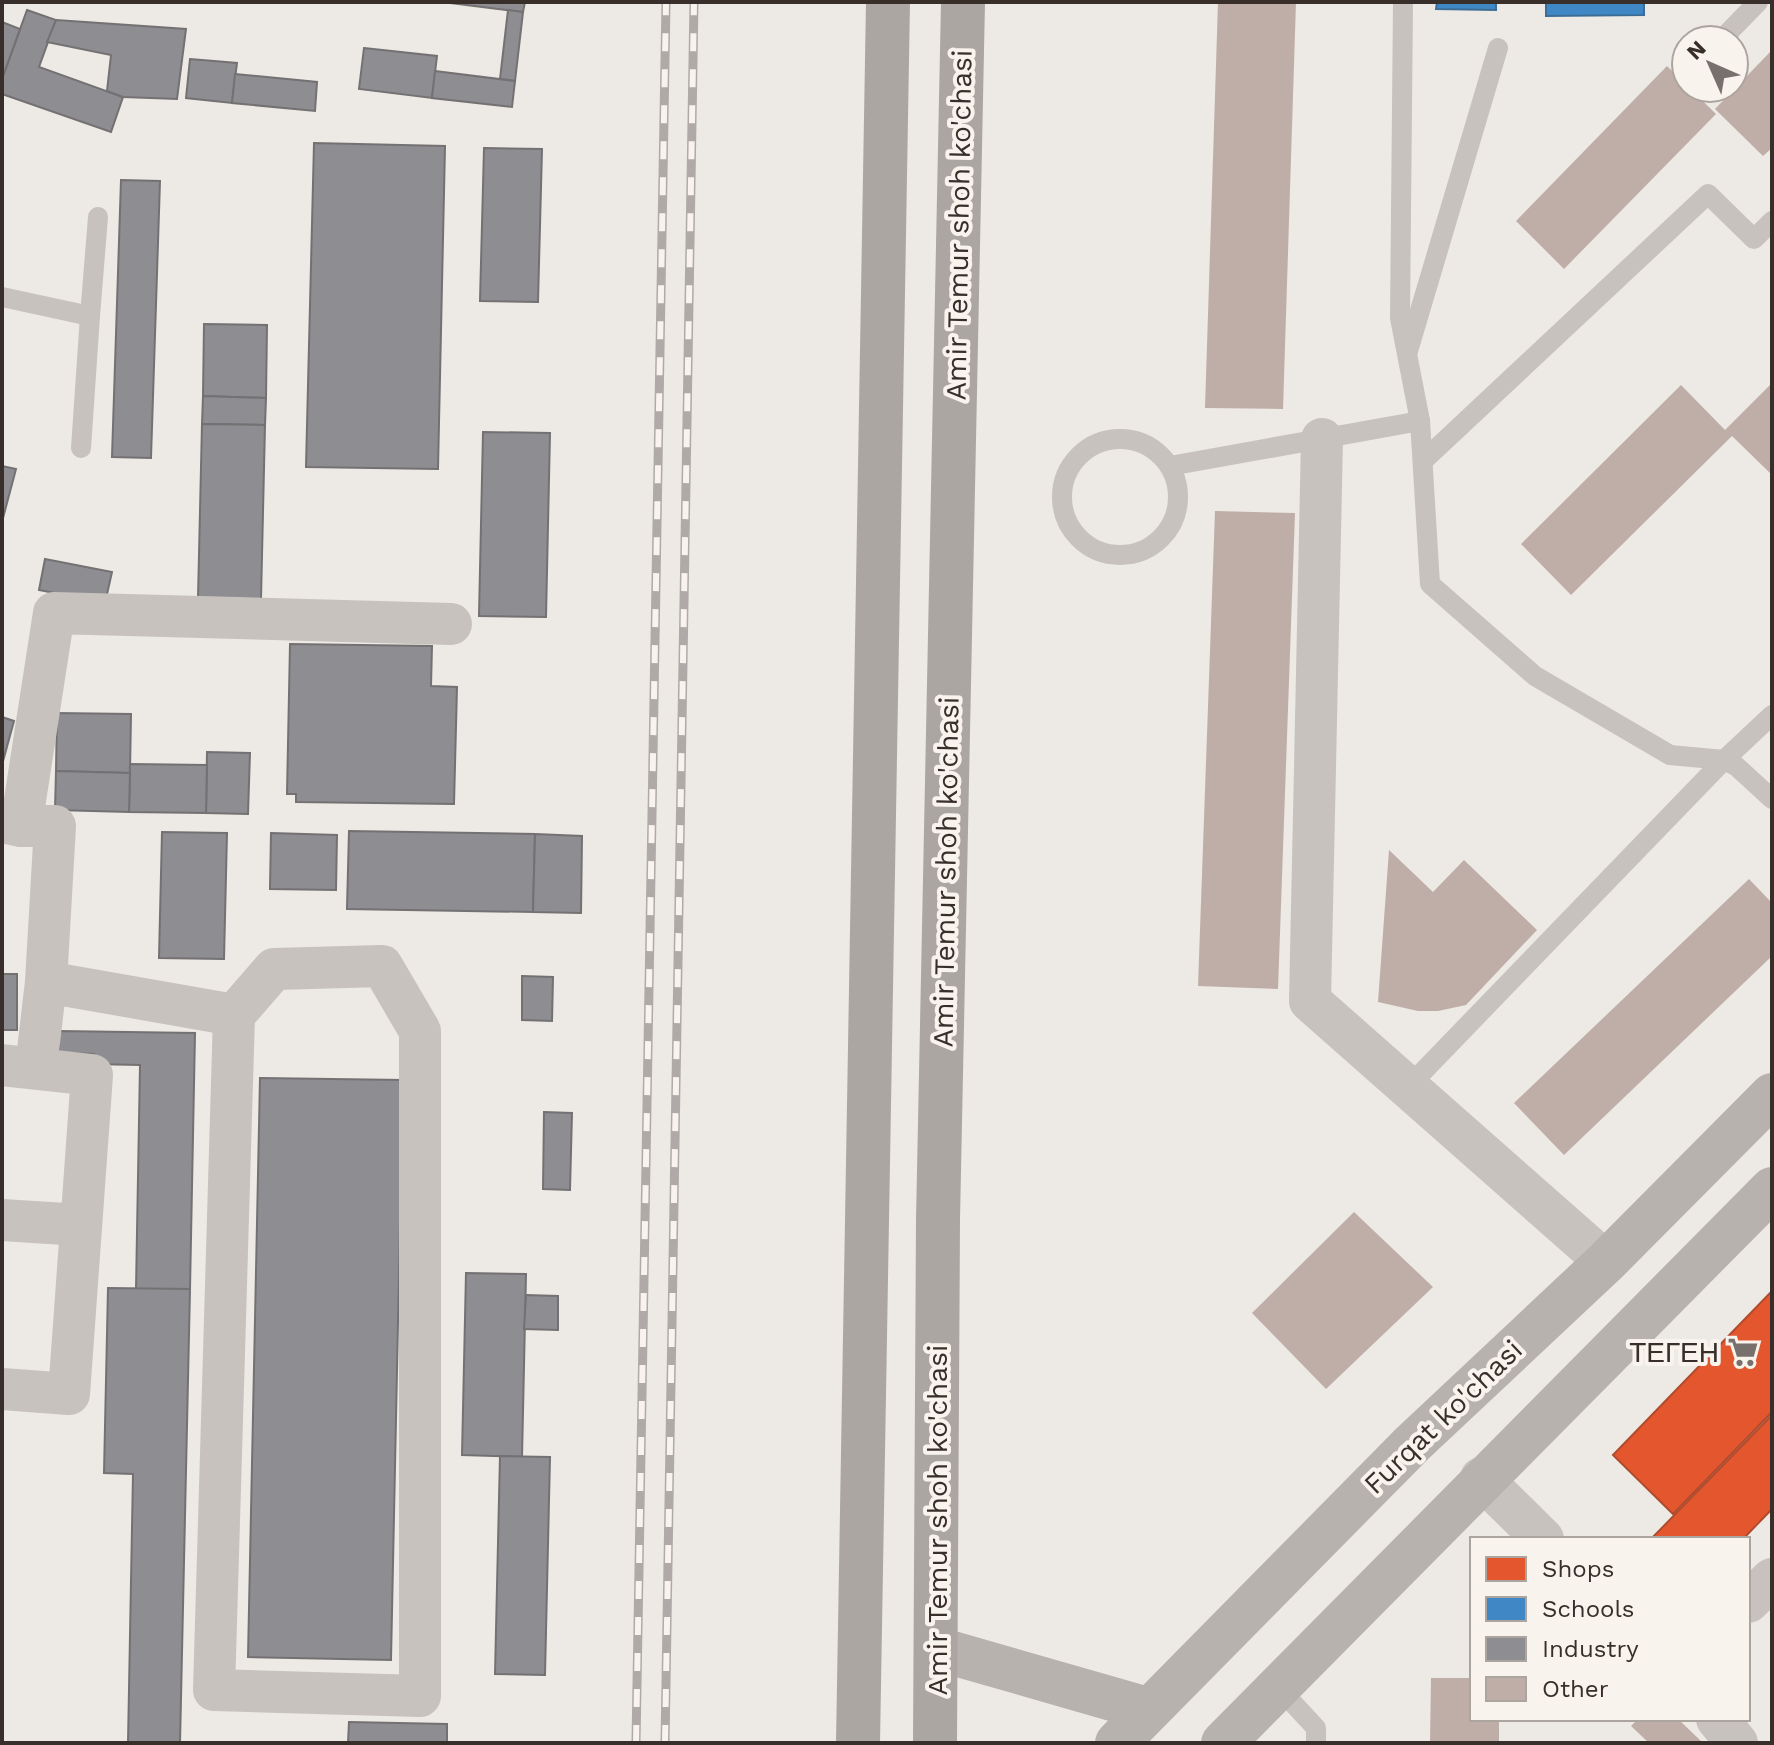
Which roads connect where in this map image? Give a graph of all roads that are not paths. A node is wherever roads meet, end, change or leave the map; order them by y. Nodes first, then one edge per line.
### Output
1 (888, 2) edge
2 (963, 2) edge
3 (1403, 2) edge
4 (1758, 2) edge
5 (1737, 24) edge
6 (1498, 48) dead end
7 (98, 217) dead end
8 (1772, 221) edge
9 (2, 297) edge
10 (90, 316) junction
11 (1407, 355) junction
12 (1420, 421) junction
13 (1322, 439) junction
14 (81, 448) dead end
15 (1423, 461) junction
16 (1170, 466) junction
17 (451, 624) dead end
18 (1772, 715) edge
19 (1724, 760) junction
20 (1772, 799) edge
21 (11, 824) edge
22 (46, 982) junction
23 (234, 1015) junction
24 (19, 1067) edge
25 (1408, 1087) junction
26 (1772, 1095) edge
27 (1772, 1189) edge
28 (2, 1220) edge
29 (81, 1225) junction
30 (1606, 1262) junction
31 (2, 1389) edge
32 (1481, 1478) junction
33 (1541, 1537) edge
34 (1772, 1579) edge
35 (1750, 1600) edge
36 (938, 1649) junction
37 (1278, 1687) junction
38 (1147, 1709) junction
39 (1719, 1721) edge
40 (858, 1743) edge
41 (935, 1743) edge
42 (1117, 1743) edge
43 (1223, 1743) edge
44 (1316, 1743) edge
45 (1737, 1743) edge

1 - 40 main road
2 - 36 main road, Amir Temur shoh ko'chasi
3 - 11 lane
4 - 5 lane
6 - 11 lane
7 - 10 lane
8 - 15 lane
9 - 10 lane
10 - 14 lane
11 - 12 lane
12 - 13 lane
12 - 15 lane
13 - 16 lane
13 - 25 street
15 - 19 lane
16 - 16 lane
17 - 21 street
18 - 19 lane
19 - 20 lane
19 - 25 lane
21 - 22 street
22 - 23 street
22 - 24 street
23 - 23 street
24 - 29 street
25 - 30 street
26 - 30 main road, Furqat ko'chasi
27 - 32 main road
28 - 29 street
29 - 31 street
30 - 38 main road, Furqat ko'chasi
32 - 33 street
32 - 37 main road
34 - 35 street
36 - 38 main road
36 - 41 main road, Amir Temur shoh ko'chasi
37 - 43 main road
37 - 44 lane
38 - 42 main road, Furqat ko'chasi
39 - 45 street

